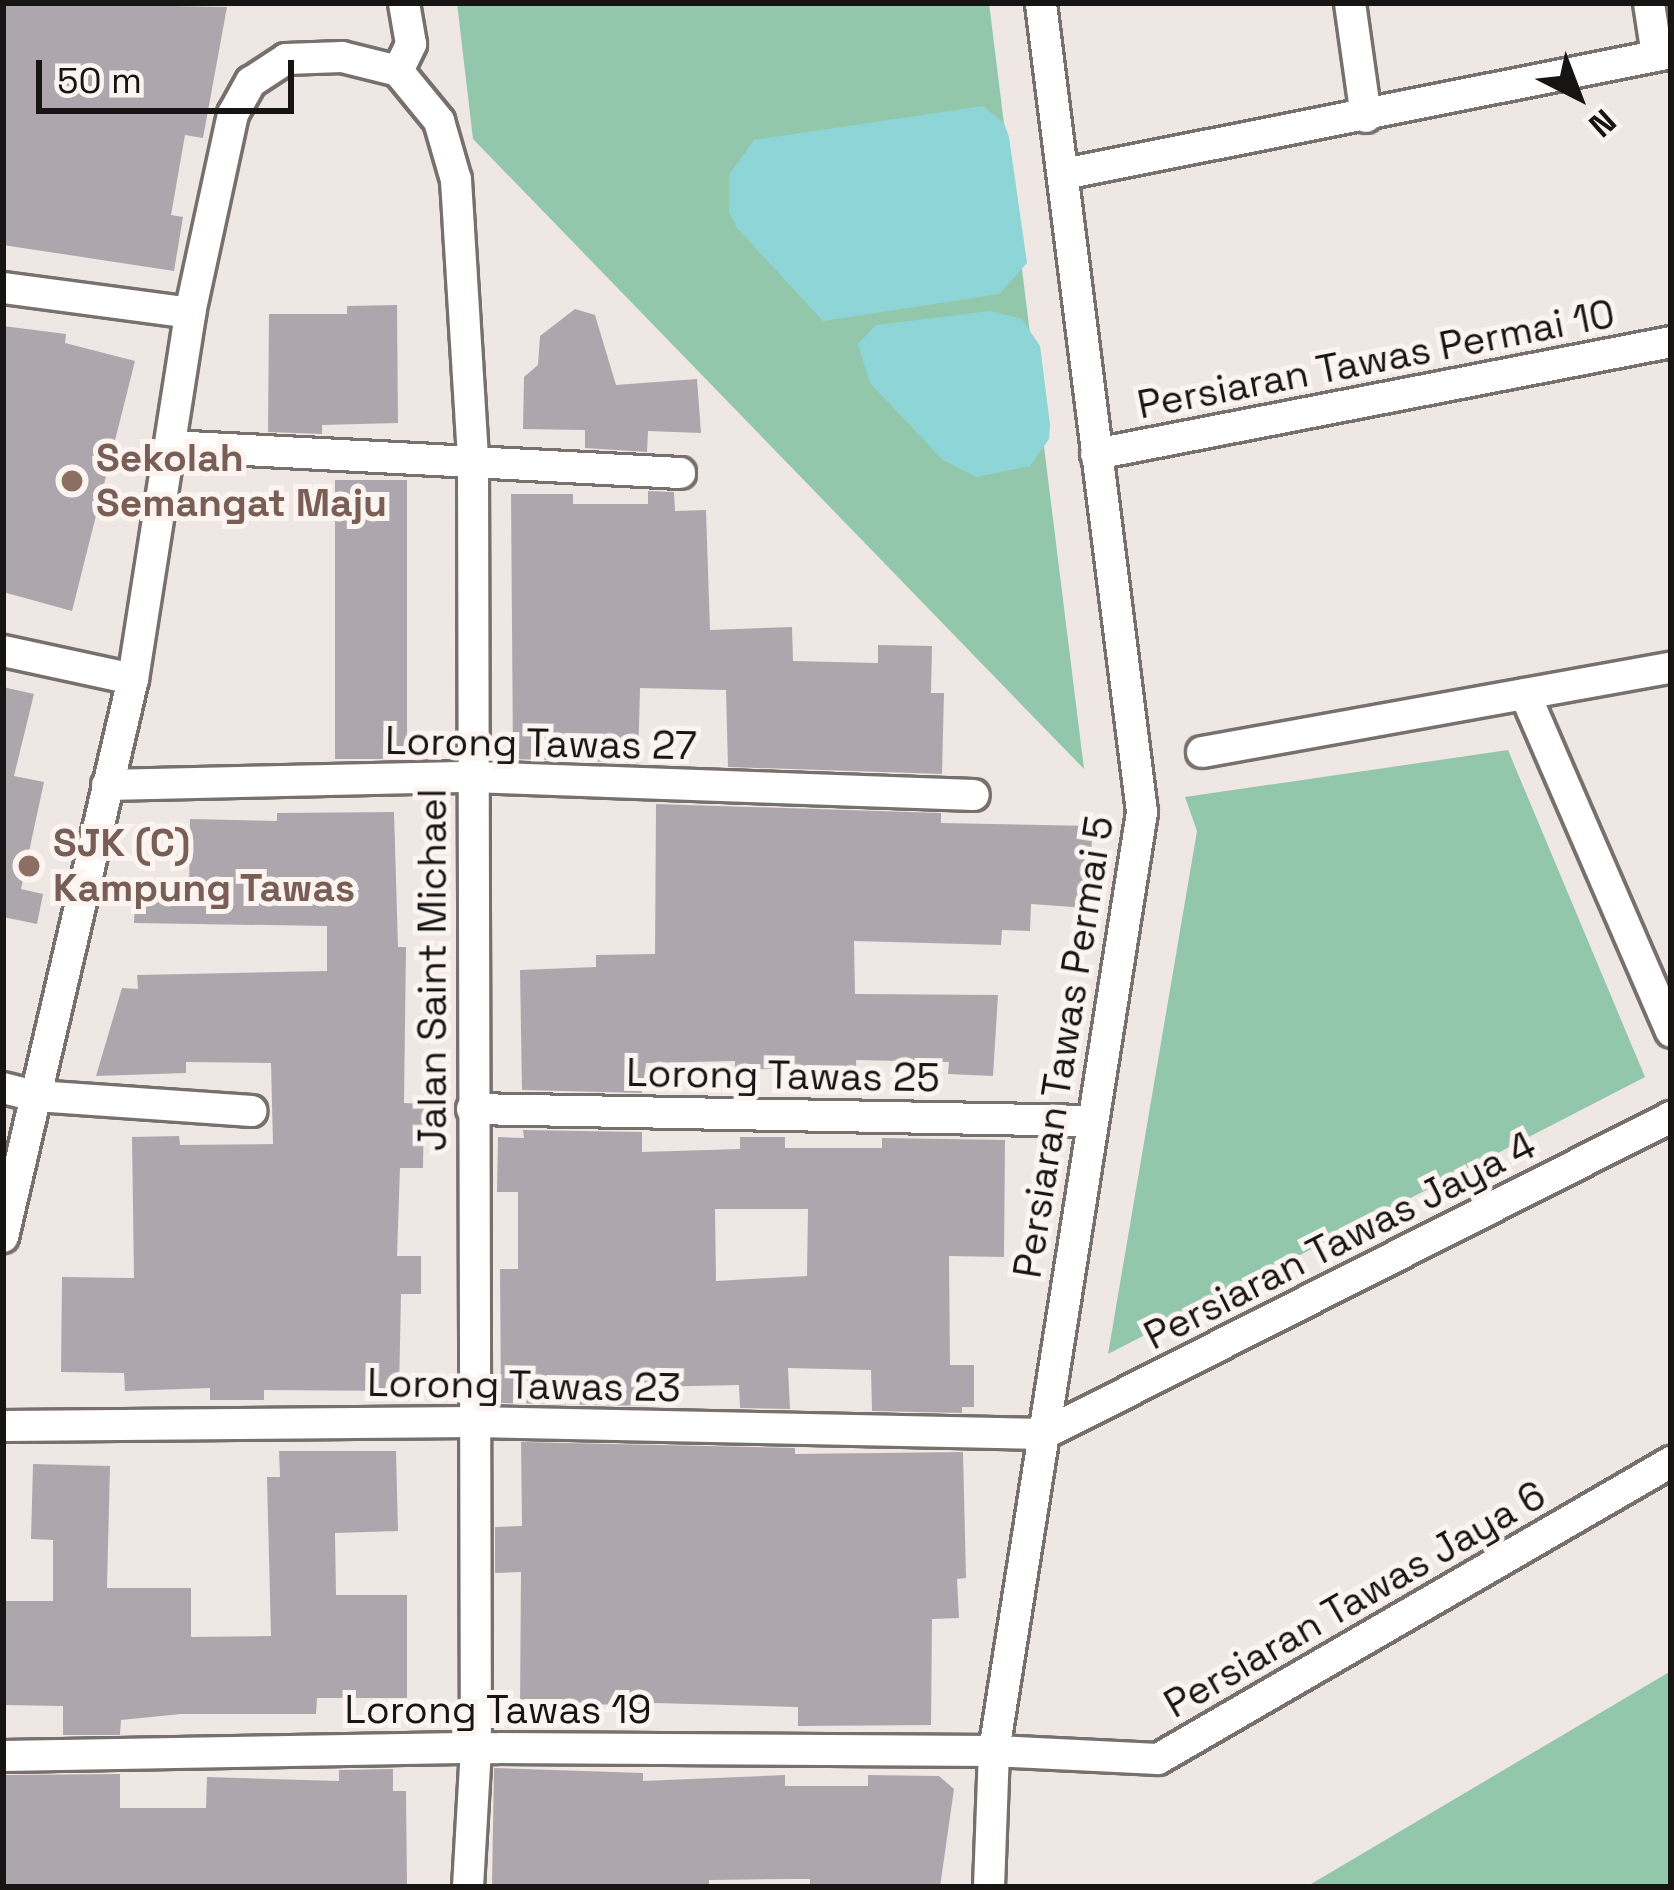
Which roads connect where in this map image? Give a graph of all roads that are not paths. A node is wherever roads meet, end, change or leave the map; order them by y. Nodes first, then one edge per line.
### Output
1 (1041, 3) edge
2 (1349, 3) edge
3 (1649, 3) edge
4 (405, 39) edge
5 (1664, 54) edge
6 (1366, 117) junction
7 (1064, 174) junction
8 (3, 288) edge
9 (190, 314) junction
10 (1671, 341) edge
11 (170, 446) junction
12 (1096, 454) junction
13 (473, 461) junction
14 (680, 473) dead end
15 (3, 651) edge
16 (1671, 668) edge
17 (133, 679) junction
18 (1525, 694) junction
19 (1202, 752) dead end
20 (472, 777) junction
21 (107, 785) junction
22 (974, 795) dead end
23 (1671, 1032) edge
24 (3, 1088) edge
25 (36, 1096) junction
26 (472, 1109) junction
27 (251, 1112) dead end
28 (1671, 1117) edge
29 (1093, 1121) junction
30 (3, 1238) edge
31 (473, 1422) junction
32 (3, 1426) edge
33 (1044, 1434) junction
34 (1671, 1462) edge
35 (476, 1748) junction
36 (994, 1751) junction
37 (3, 1756) edge
38 (468, 1887) edge
39 (989, 1887) edge

1 - 7 street, Persiaran Tawas Permai 5
2 - 6 street
3 - 5 street
4 - 9 street
4 - 13 street, Jalan Saint Michael
5 - 6 street
6 - 7 street
7 - 12 street, Persiaran Tawas Permai 5
8 - 9 street
9 - 11 street
10 - 12 street, Persiaran Tawas Permai 10
11 - 13 street
11 - 17 street
12 - 29 street, Persiaran Tawas Permai 5
13 - 14 street
13 - 20 street, Jalan Saint Michael
15 - 17 street
16 - 18 street
17 - 21 street
18 - 19 street
18 - 23 street
20 - 21 street, Lorong Tawas 27
20 - 22 street, Lorong Tawas 27
20 - 26 street, Jalan Saint Michael
21 - 25 street
24 - 25 street
25 - 27 street
25 - 30 street
26 - 29 street, Lorong Tawas 25
26 - 31 street, Jalan Saint Michael
28 - 33 street, Persiaran Tawas Jaya 4
29 - 33 street, Persiaran Tawas Permai 5
31 - 32 street, Lorong Tawas 23
31 - 33 street, Lorong Tawas 23
31 - 35 street, Jalan Saint Michael
33 - 36 street, Persiaran Tawas Permai 5
34 - 36 street, Persiaran Tawas Jaya 6
35 - 36 street, Lorong Tawas 19
35 - 37 street, Lorong Tawas 19
35 - 38 street, Jalan Saint Michael
36 - 39 street, Persiaran Tawas Permai 5

